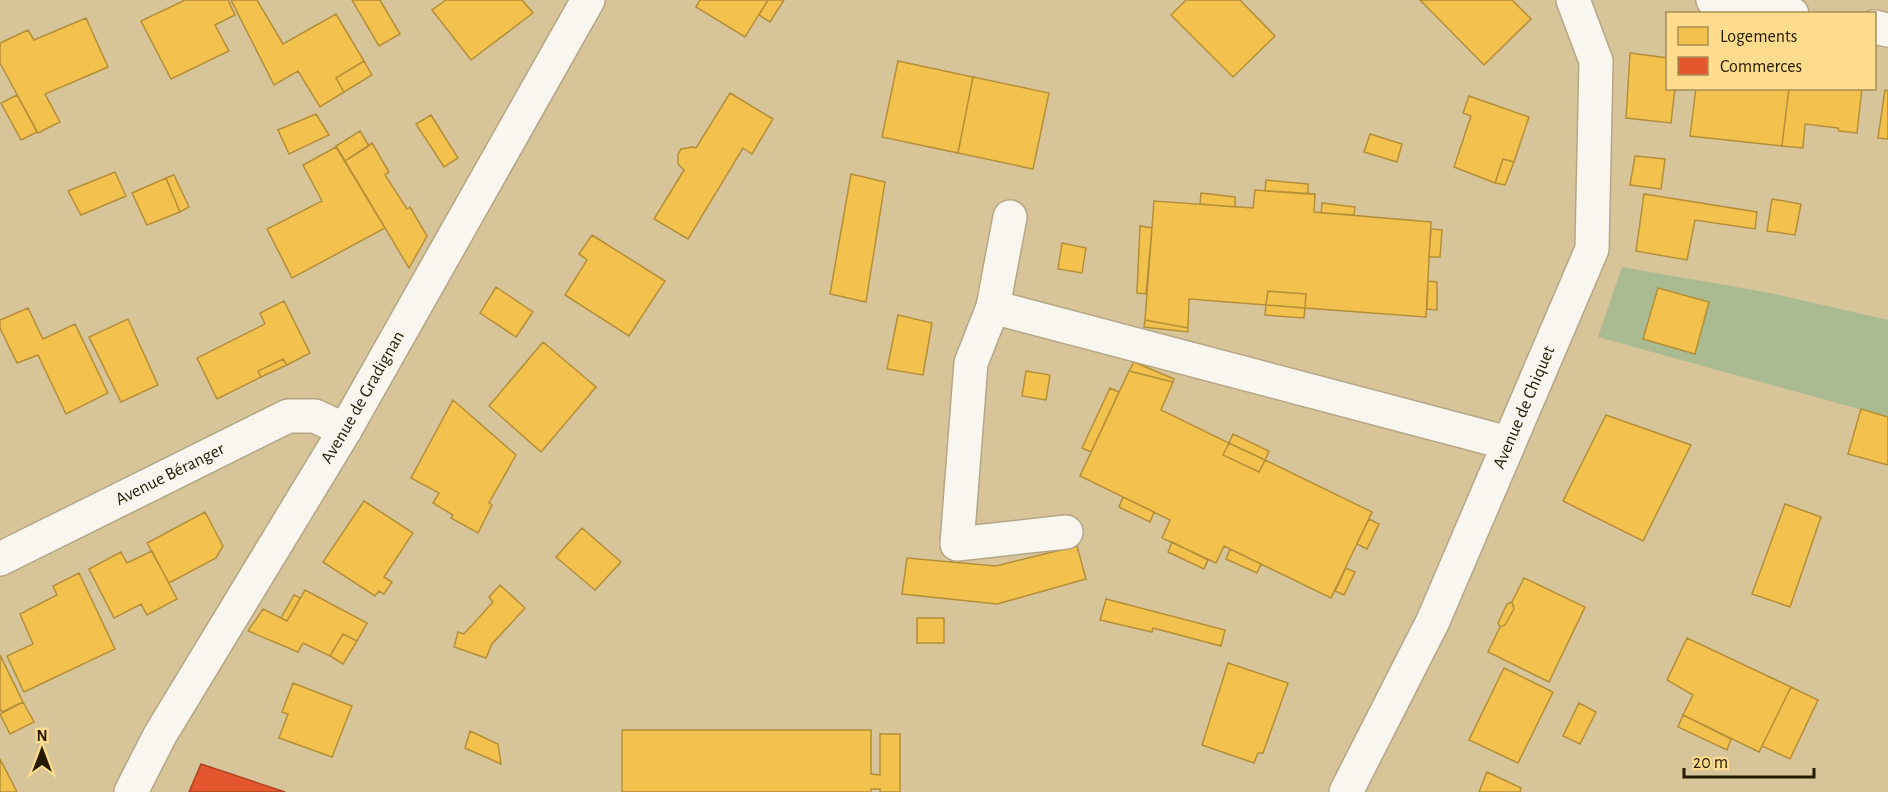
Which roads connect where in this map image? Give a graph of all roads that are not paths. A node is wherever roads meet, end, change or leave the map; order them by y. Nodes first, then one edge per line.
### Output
1 (588, 0) edge
2 (1573, 0) edge
3 (1713, 0) edge
4 (1781, 12) edge
5 (1010, 217) dead end
6 (993, 307) junction
7 (345, 430) junction
8 (1508, 443) junction
9 (1066, 532) dead end
10 (0, 560) edge
11 (131, 792) edge
12 (1346, 792) edge

1 - 7 street, Avenue de Gradignan
2 - 8 street, Avenue de Chiquet
3 - 4 street
5 - 6 street
6 - 8 street
6 - 9 street
7 - 10 street, Avenue Béranger
7 - 11 street, Avenue de Gradignan
8 - 12 street, Avenue de Chiquet

